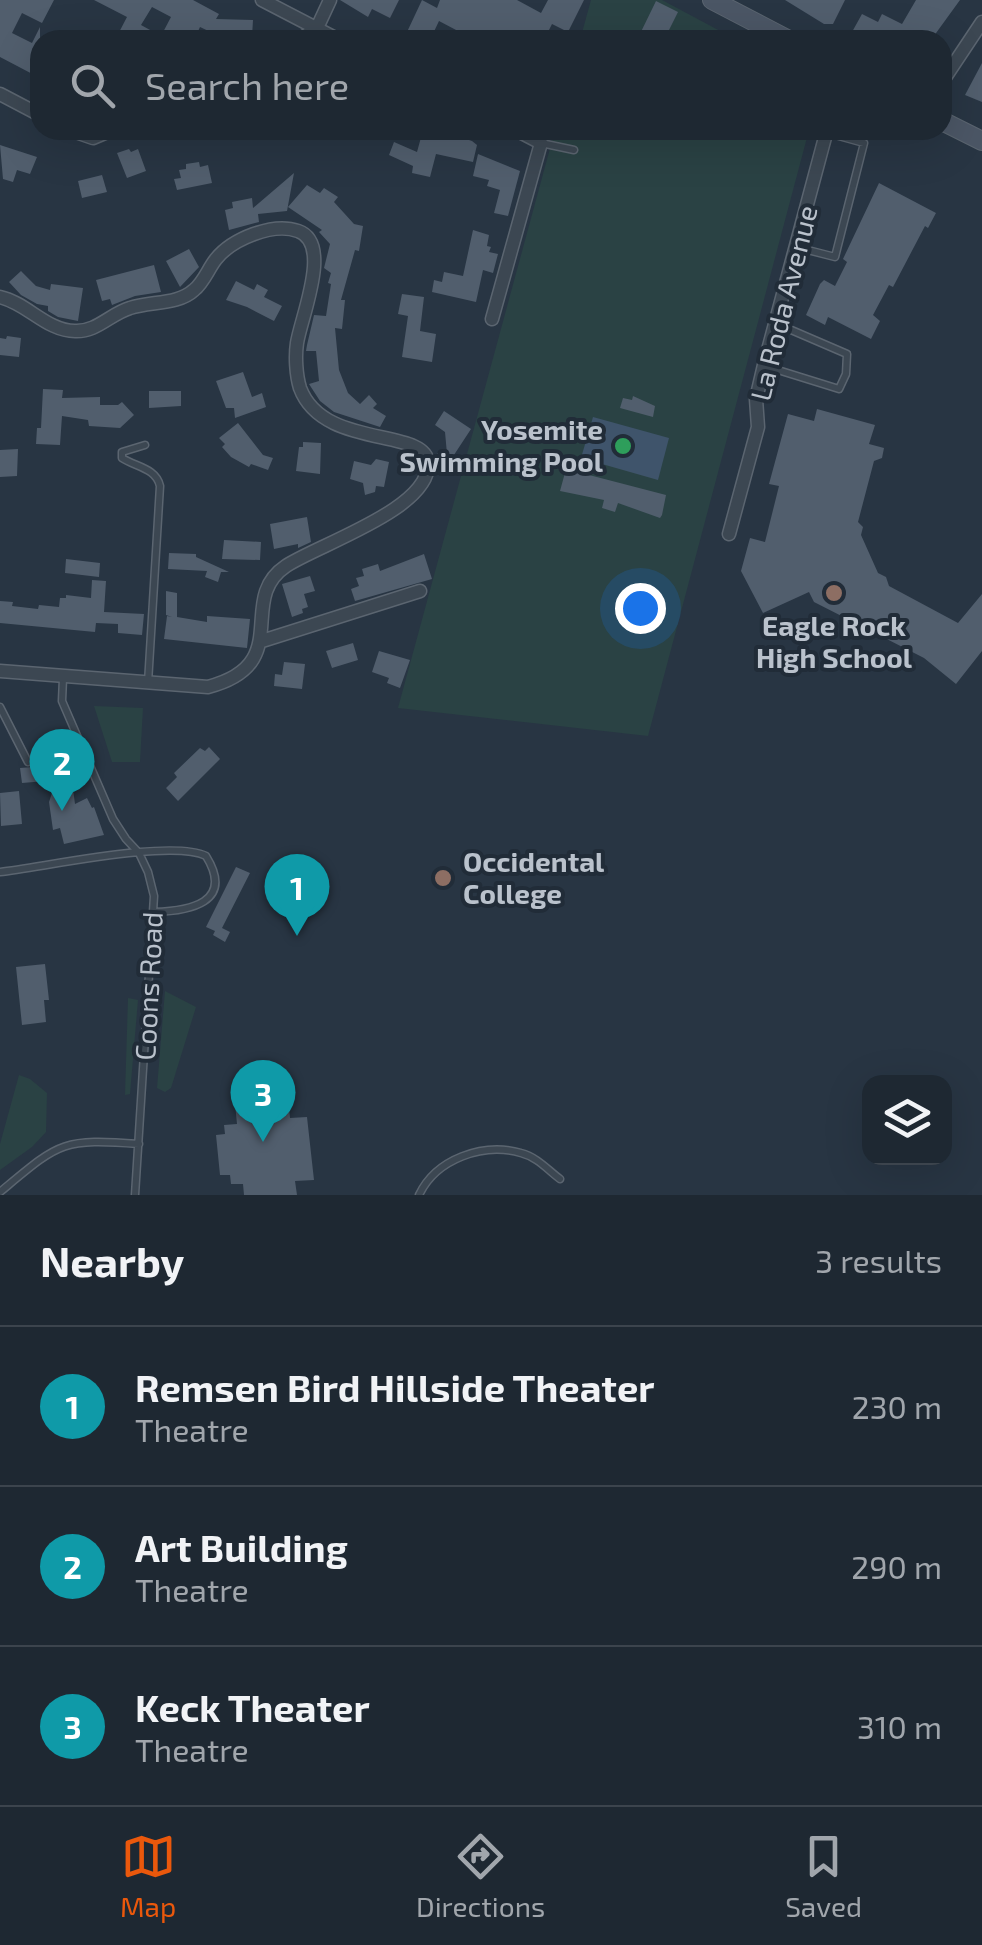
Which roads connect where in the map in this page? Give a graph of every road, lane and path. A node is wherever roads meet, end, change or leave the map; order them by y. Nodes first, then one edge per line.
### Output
1 (262, 0) edge
2 (330, 0) edge
3 (712, 0) edge
4 (982, 22) edge
5 (317, 28) junction
6 (314, 30) edge
7 (321, 30) edge
8 (770, 30) edge
9 (952, 67) edge
10 (0, 94) edge
11 (30, 110) edge
12 (952, 126) edge
13 (536, 140) edge
14 (825, 140) edge
15 (857, 140) edge
16 (982, 142) edge
17 (542, 143) junction
18 (574, 150) dead end
19 (796, 248) junction
20 (0, 298) edge
21 (492, 319) dead end
22 (775, 323) junction
23 (764, 365) junction
24 (145, 445) dead end
25 (729, 534) dead end
26 (420, 591) dead end
27 (262, 642) junction
28 (0, 671) edge
29 (64, 678) junction
30 (148, 684) junction
31 (0, 708) edge
32 (28, 762) dead end
33 (140, 853) junction
34 (0, 872) edge
35 (154, 912) junction
36 (139, 1144) junction
37 (560, 1179) dead end
38 (0, 1192) edge
39 (134, 1195) edge
40 (418, 1195) edge

1 - 5 street
2 - 5 street
3 - 8 street
4 - 9 street
5 - 6 street
5 - 7 street
10 - 11 street
12 - 16 street
13 - 17 street
14 - 19 street, La Roda Avenue
15 - 19 lane
17 - 18 lane
17 - 21 street
19 - 22 street, La Roda Avenue
20 - 27 street
22 - 23 street, La Roda Avenue
22 - 23 lane
23 - 25 street, La Roda Avenue
24 - 30 lane
26 - 27 street
27 - 30 street
28 - 29 street
29 - 30 street
29 - 33 lane, Coons Road
31 - 32 lane
33 - 34 lane
33 - 35 lane, Coons Road
33 - 35 lane
35 - 36 lane, Coons Road
36 - 38 lane
36 - 39 lane, Coons Road
37 - 40 lane

